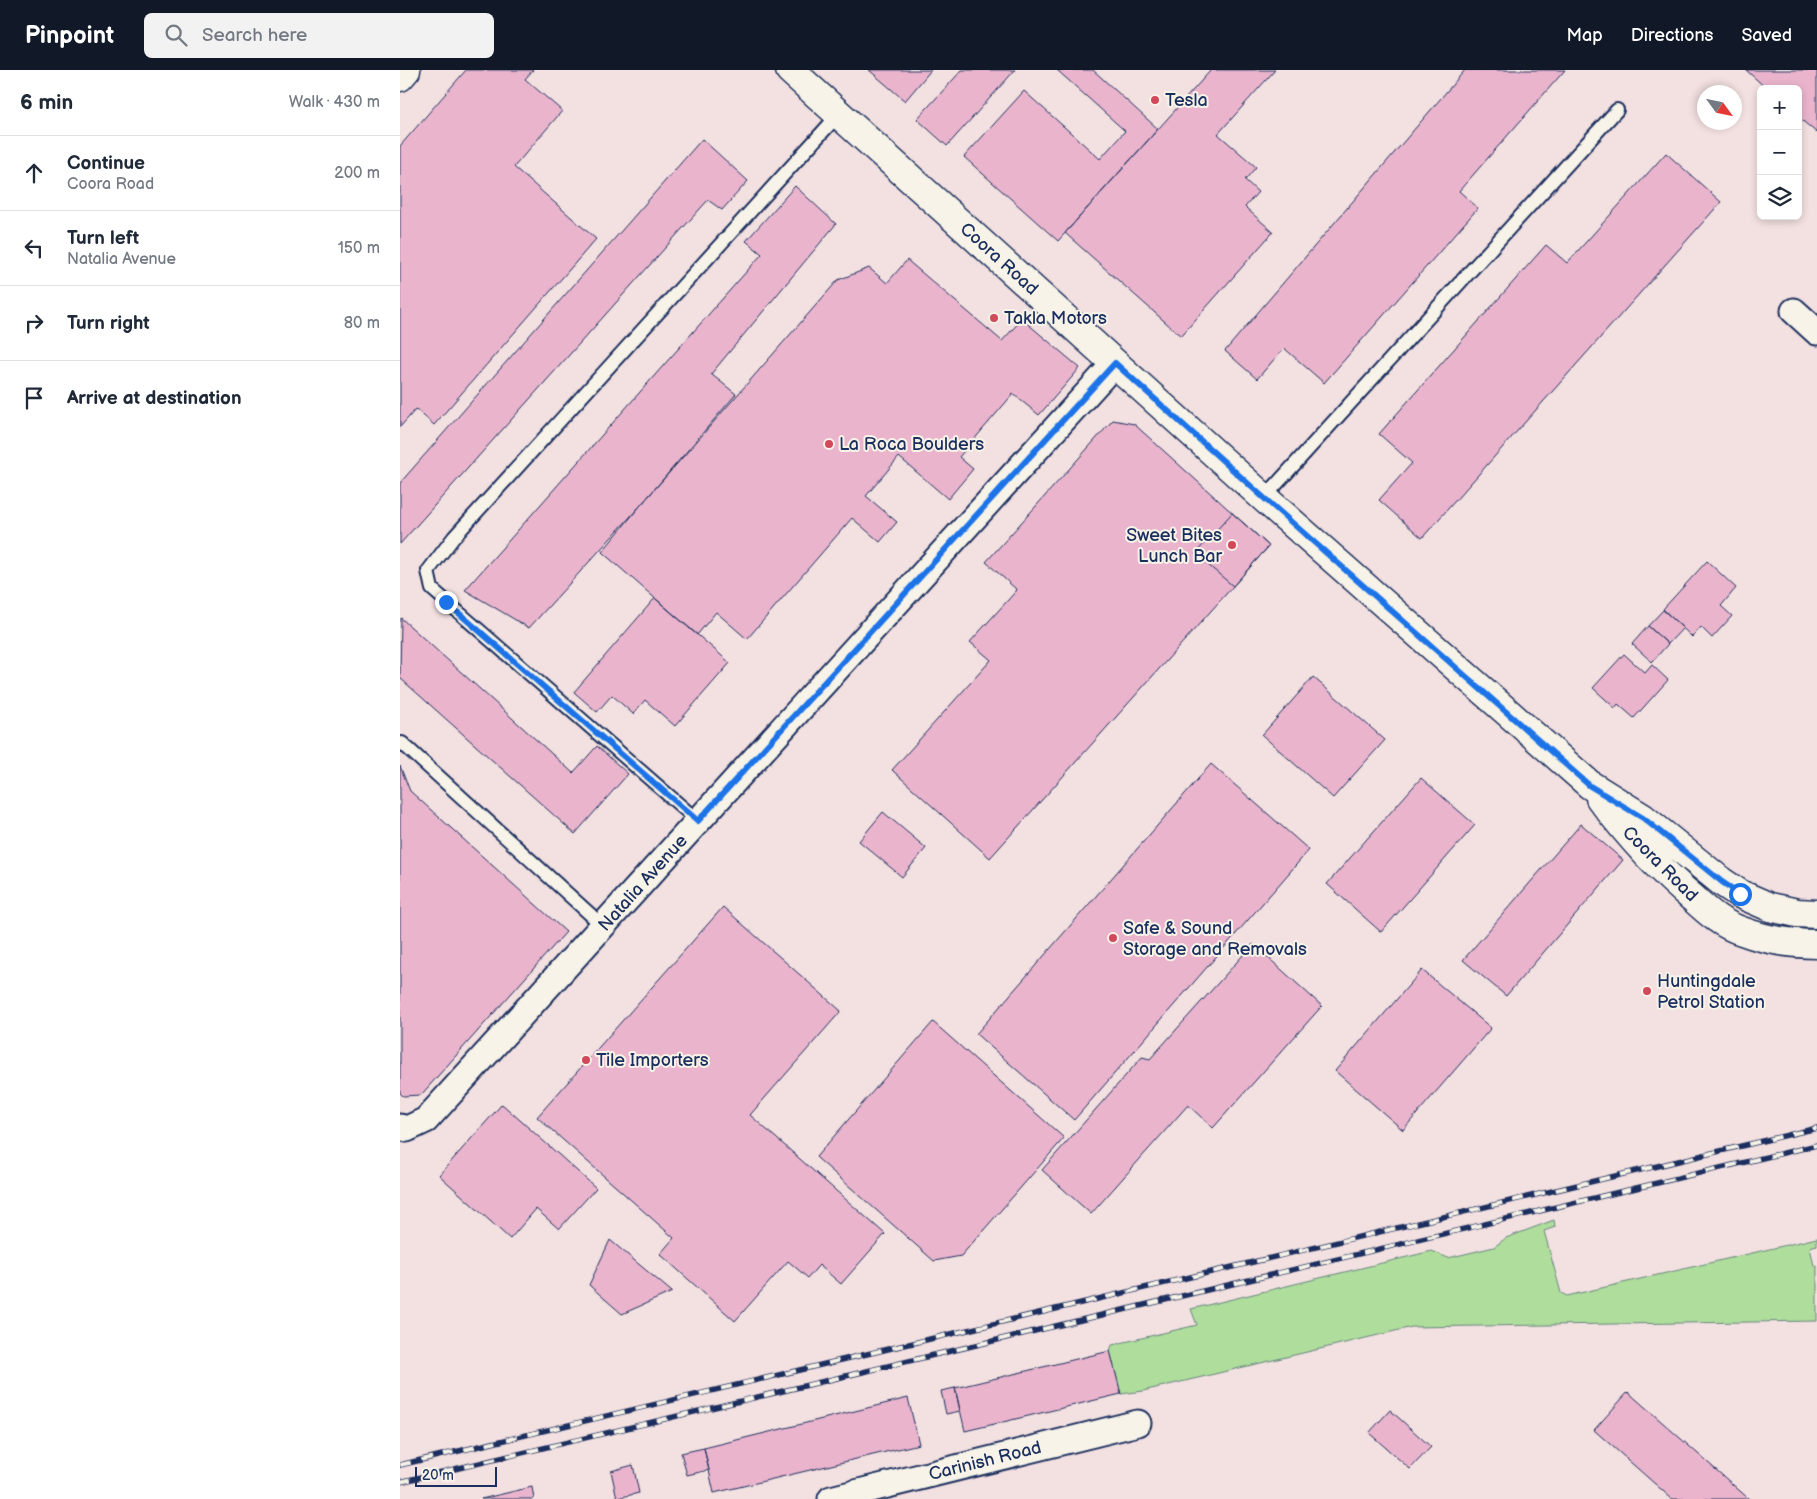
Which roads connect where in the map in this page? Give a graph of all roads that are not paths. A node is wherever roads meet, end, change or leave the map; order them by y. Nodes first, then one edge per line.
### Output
1 (406, 70) edge
2 (790, 70) edge
3 (400, 76) edge
4 (1617, 110) dead end
5 (839, 114) junction
6 (1794, 311) dead end
7 (1817, 332) edge
8 (1115, 363) junction
9 (1264, 498) junction
10 (402, 743) dead end
11 (1590, 786) junction
12 (698, 821) junction
13 (1817, 914) edge
14 (603, 926) junction
15 (1817, 944) edge
16 (404, 1128) edge
17 (1138, 1423) dead end
18 (831, 1499) edge

1 - 3 street
2 - 5 street, Coora Road
4 - 9 lane
5 - 8 street, Coora Road
5 - 12 lane
6 - 7 street
8 - 9 street, Coora Road
8 - 12 street, Natalia Avenue
9 - 11 street, Coora Road
10 - 14 lane
11 - 13 street, Coora Road
11 - 15 street, Coora Road
12 - 14 street, Natalia Avenue
14 - 16 street, Natalia Avenue
17 - 18 street, Carinish Road

